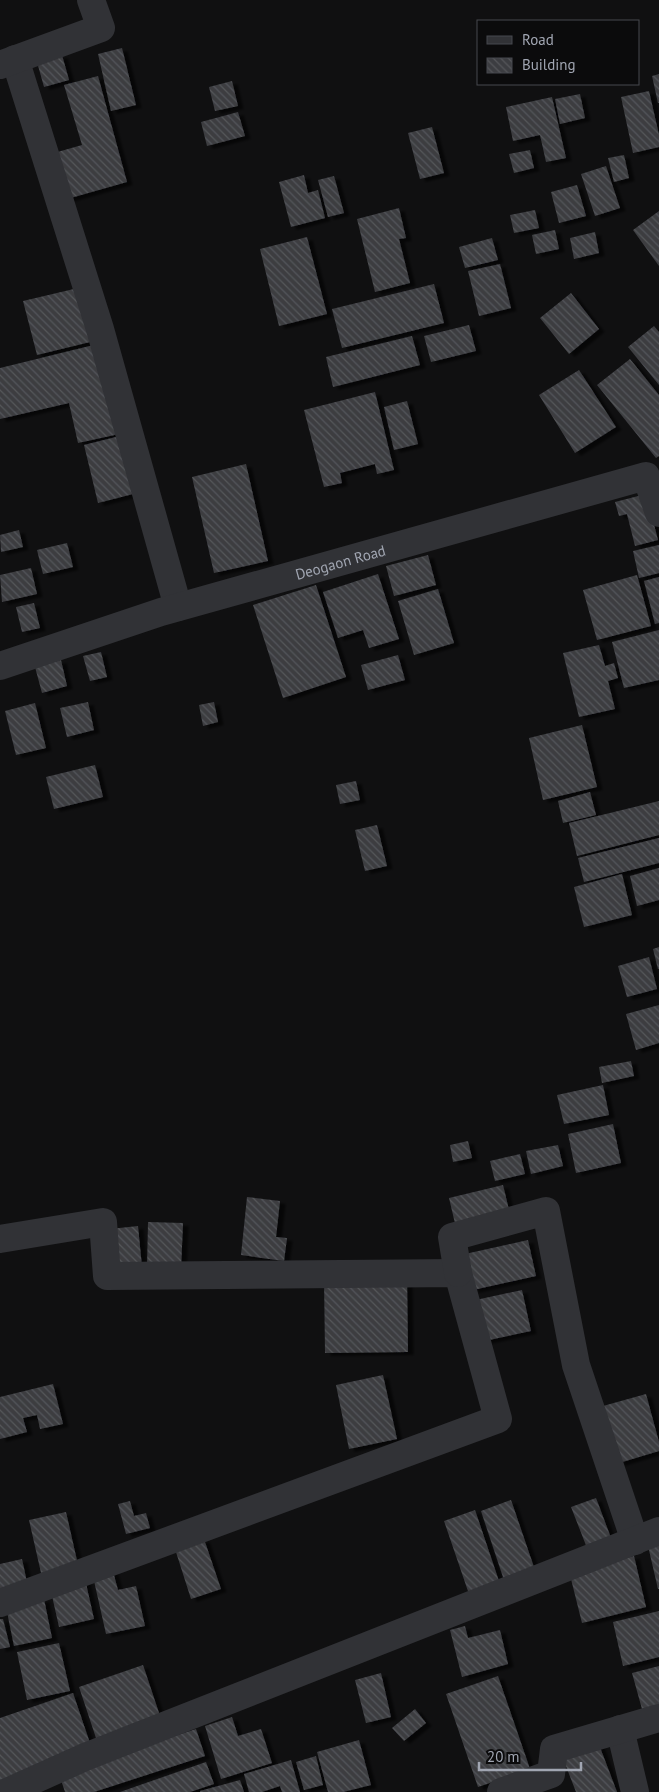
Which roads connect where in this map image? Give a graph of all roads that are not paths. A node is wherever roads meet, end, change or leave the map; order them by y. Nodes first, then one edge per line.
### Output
1 (91, 0) edge
2 (8, 62) edge
3 (652, 474) edge
4 (659, 513) edge
5 (178, 607) junction
6 (0, 666) edge
7 (0, 1240) edge
8 (458, 1272) junction
9 (647, 1536) edge
10 (0, 1603) edge
11 (659, 1718) edge
12 (620, 1730) junction
13 (7, 1792) edge
14 (501, 1792) edge
15 (635, 1792) edge

1 - 2 street
2 - 5 street
3 - 4 street, Deogaon Road
3 - 5 street, Deogaon Road
5 - 6 street, Deogaon Road
7 - 8 street
8 - 9 street
8 - 10 street
9 - 13 street
11 - 12 street
12 - 14 street
12 - 15 street

